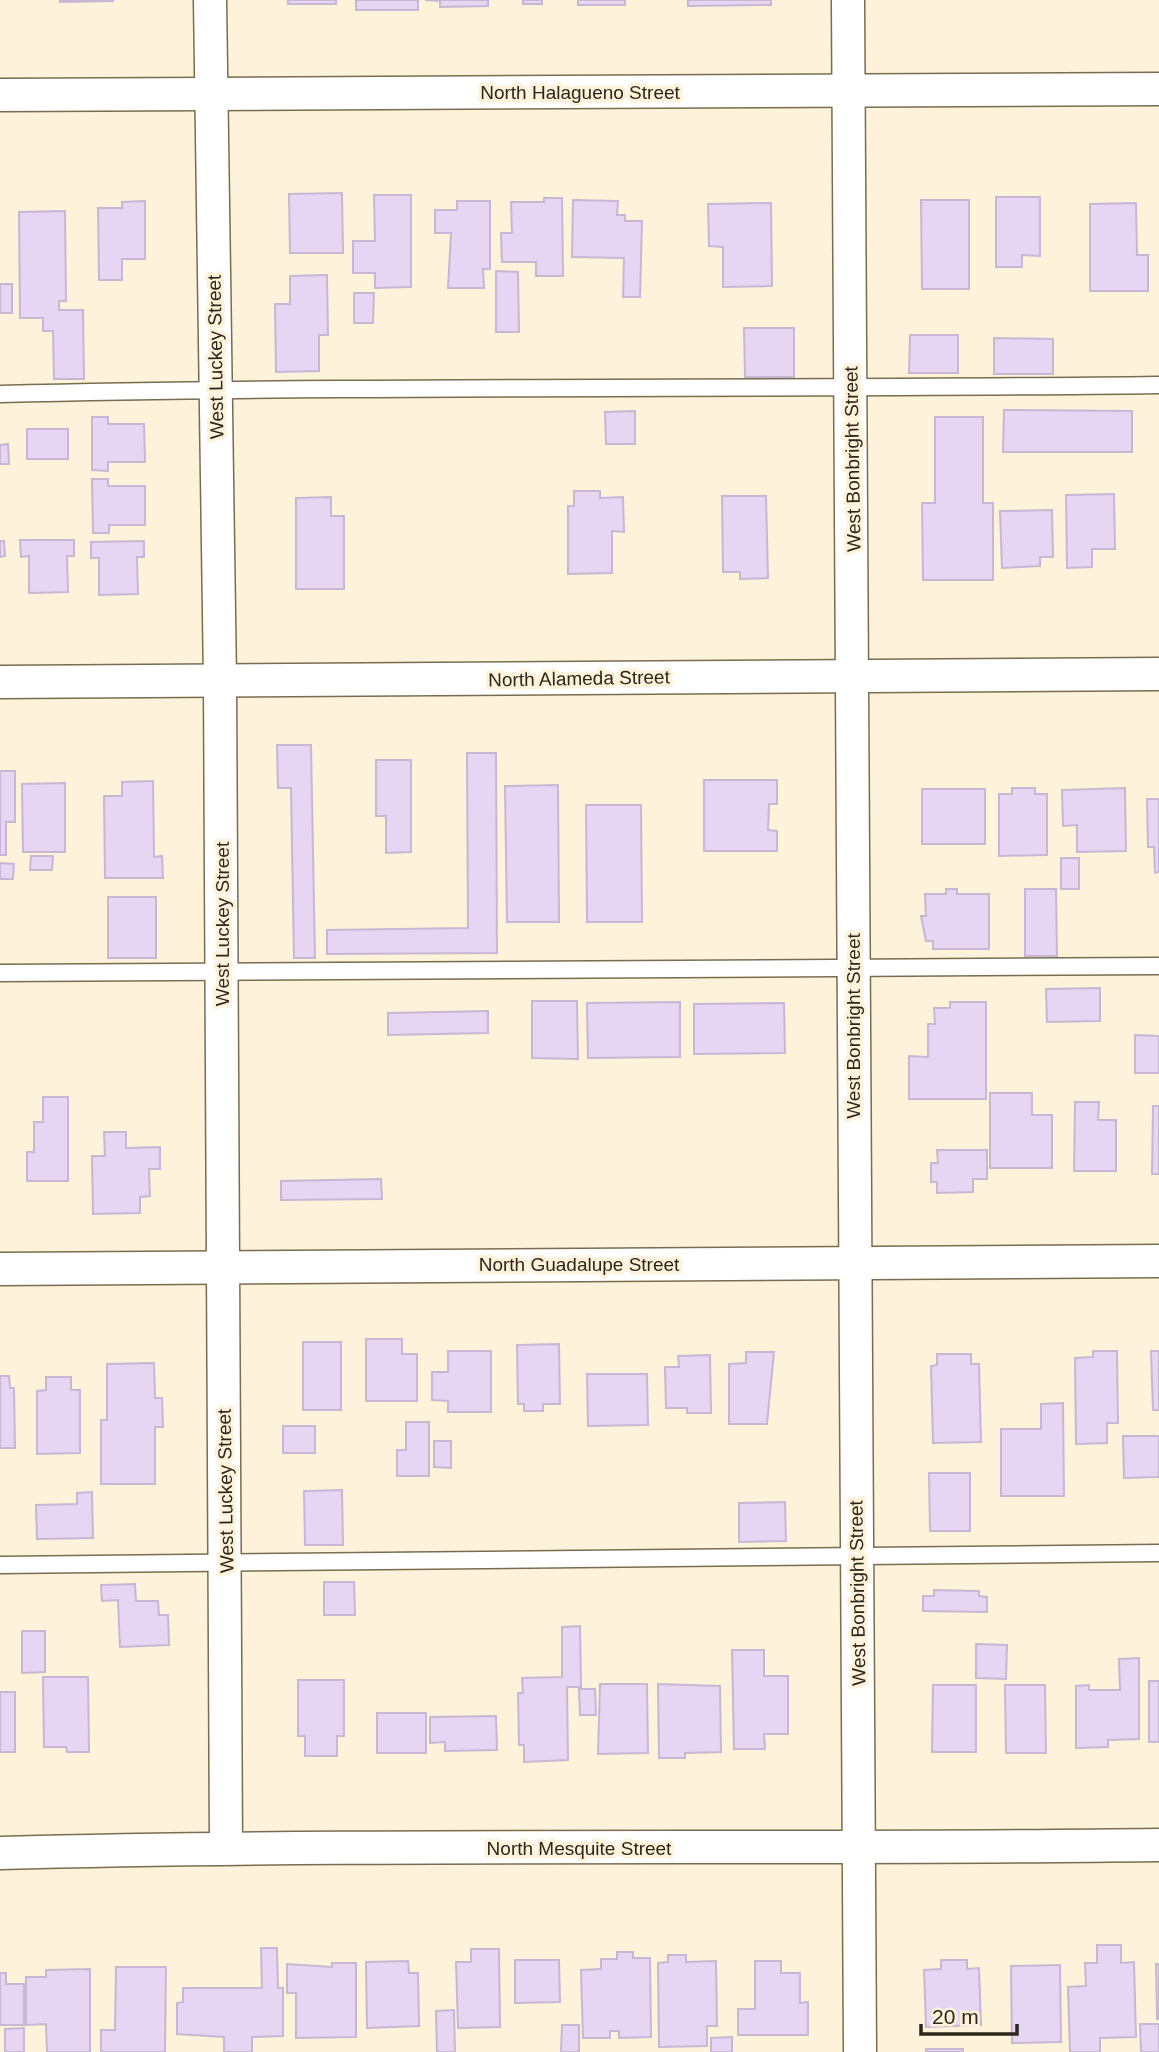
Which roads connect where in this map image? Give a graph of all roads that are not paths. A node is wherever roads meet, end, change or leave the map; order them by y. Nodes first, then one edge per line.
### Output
1 (210, 0) edge
2 (848, 0) edge
3 (1159, 89) edge
4 (848, 91) junction
5 (210, 94) junction
6 (0, 95) edge
7 (1159, 385) edge
8 (215, 389) junction
9 (851, 389) junction
10 (0, 394) edge
11 (1159, 674) edge
12 (854, 676) junction
13 (0, 682) edge
14 (220, 682) junction
15 (1159, 966) edge
16 (853, 970) junction
17 (222, 973) junction
18 (0, 974) edge
19 (854, 1261) junction
20 (1159, 1261) edge
21 (221, 1267) junction
22 (0, 1269) edge
23 (1159, 1553) edge
24 (856, 1556) junction
25 (0, 1564) edge
26 (226, 1565) junction
27 (1159, 1845) edge
28 (226, 1847) junction
29 (859, 1849) junction
30 (0, 1853) edge
31 (860, 2052) edge

1 - 5 street, West Luckey Street
2 - 4 street, West Bonbright Street
3 - 4 street, North Halagueno Street
4 - 5 street, North Halagueno Street
4 - 9 street, West Bonbright Street
5 - 6 street, North Halagueno Street
5 - 8 street, West Luckey Street
7 - 9 lane
8 - 9 lane
8 - 10 lane
8 - 14 street, West Luckey Street
9 - 12 street, West Bonbright Street
11 - 12 street, North Alameda Street
12 - 14 street, North Alameda Street
12 - 16 street, West Bonbright Street
13 - 14 street, North Alameda Street
14 - 17 street, West Luckey Street
15 - 16 lane
16 - 17 lane
16 - 19 street, West Bonbright Street
17 - 18 lane
17 - 21 street, West Luckey Street
19 - 20 street, North Guadalupe Street
19 - 21 street, North Guadalupe Street
19 - 24 street, West Bonbright Street
21 - 22 street, North Guadalupe Street
21 - 26 street, West Luckey Street
23 - 24 lane
24 - 26 lane
24 - 29 street, West Bonbright Street
25 - 26 lane
26 - 28 street, West Luckey Street
27 - 29 street, North Mesquite Street
28 - 29 street, North Mesquite Street
28 - 30 street, North Mesquite Street
29 - 31 street, West Bonbright Street

